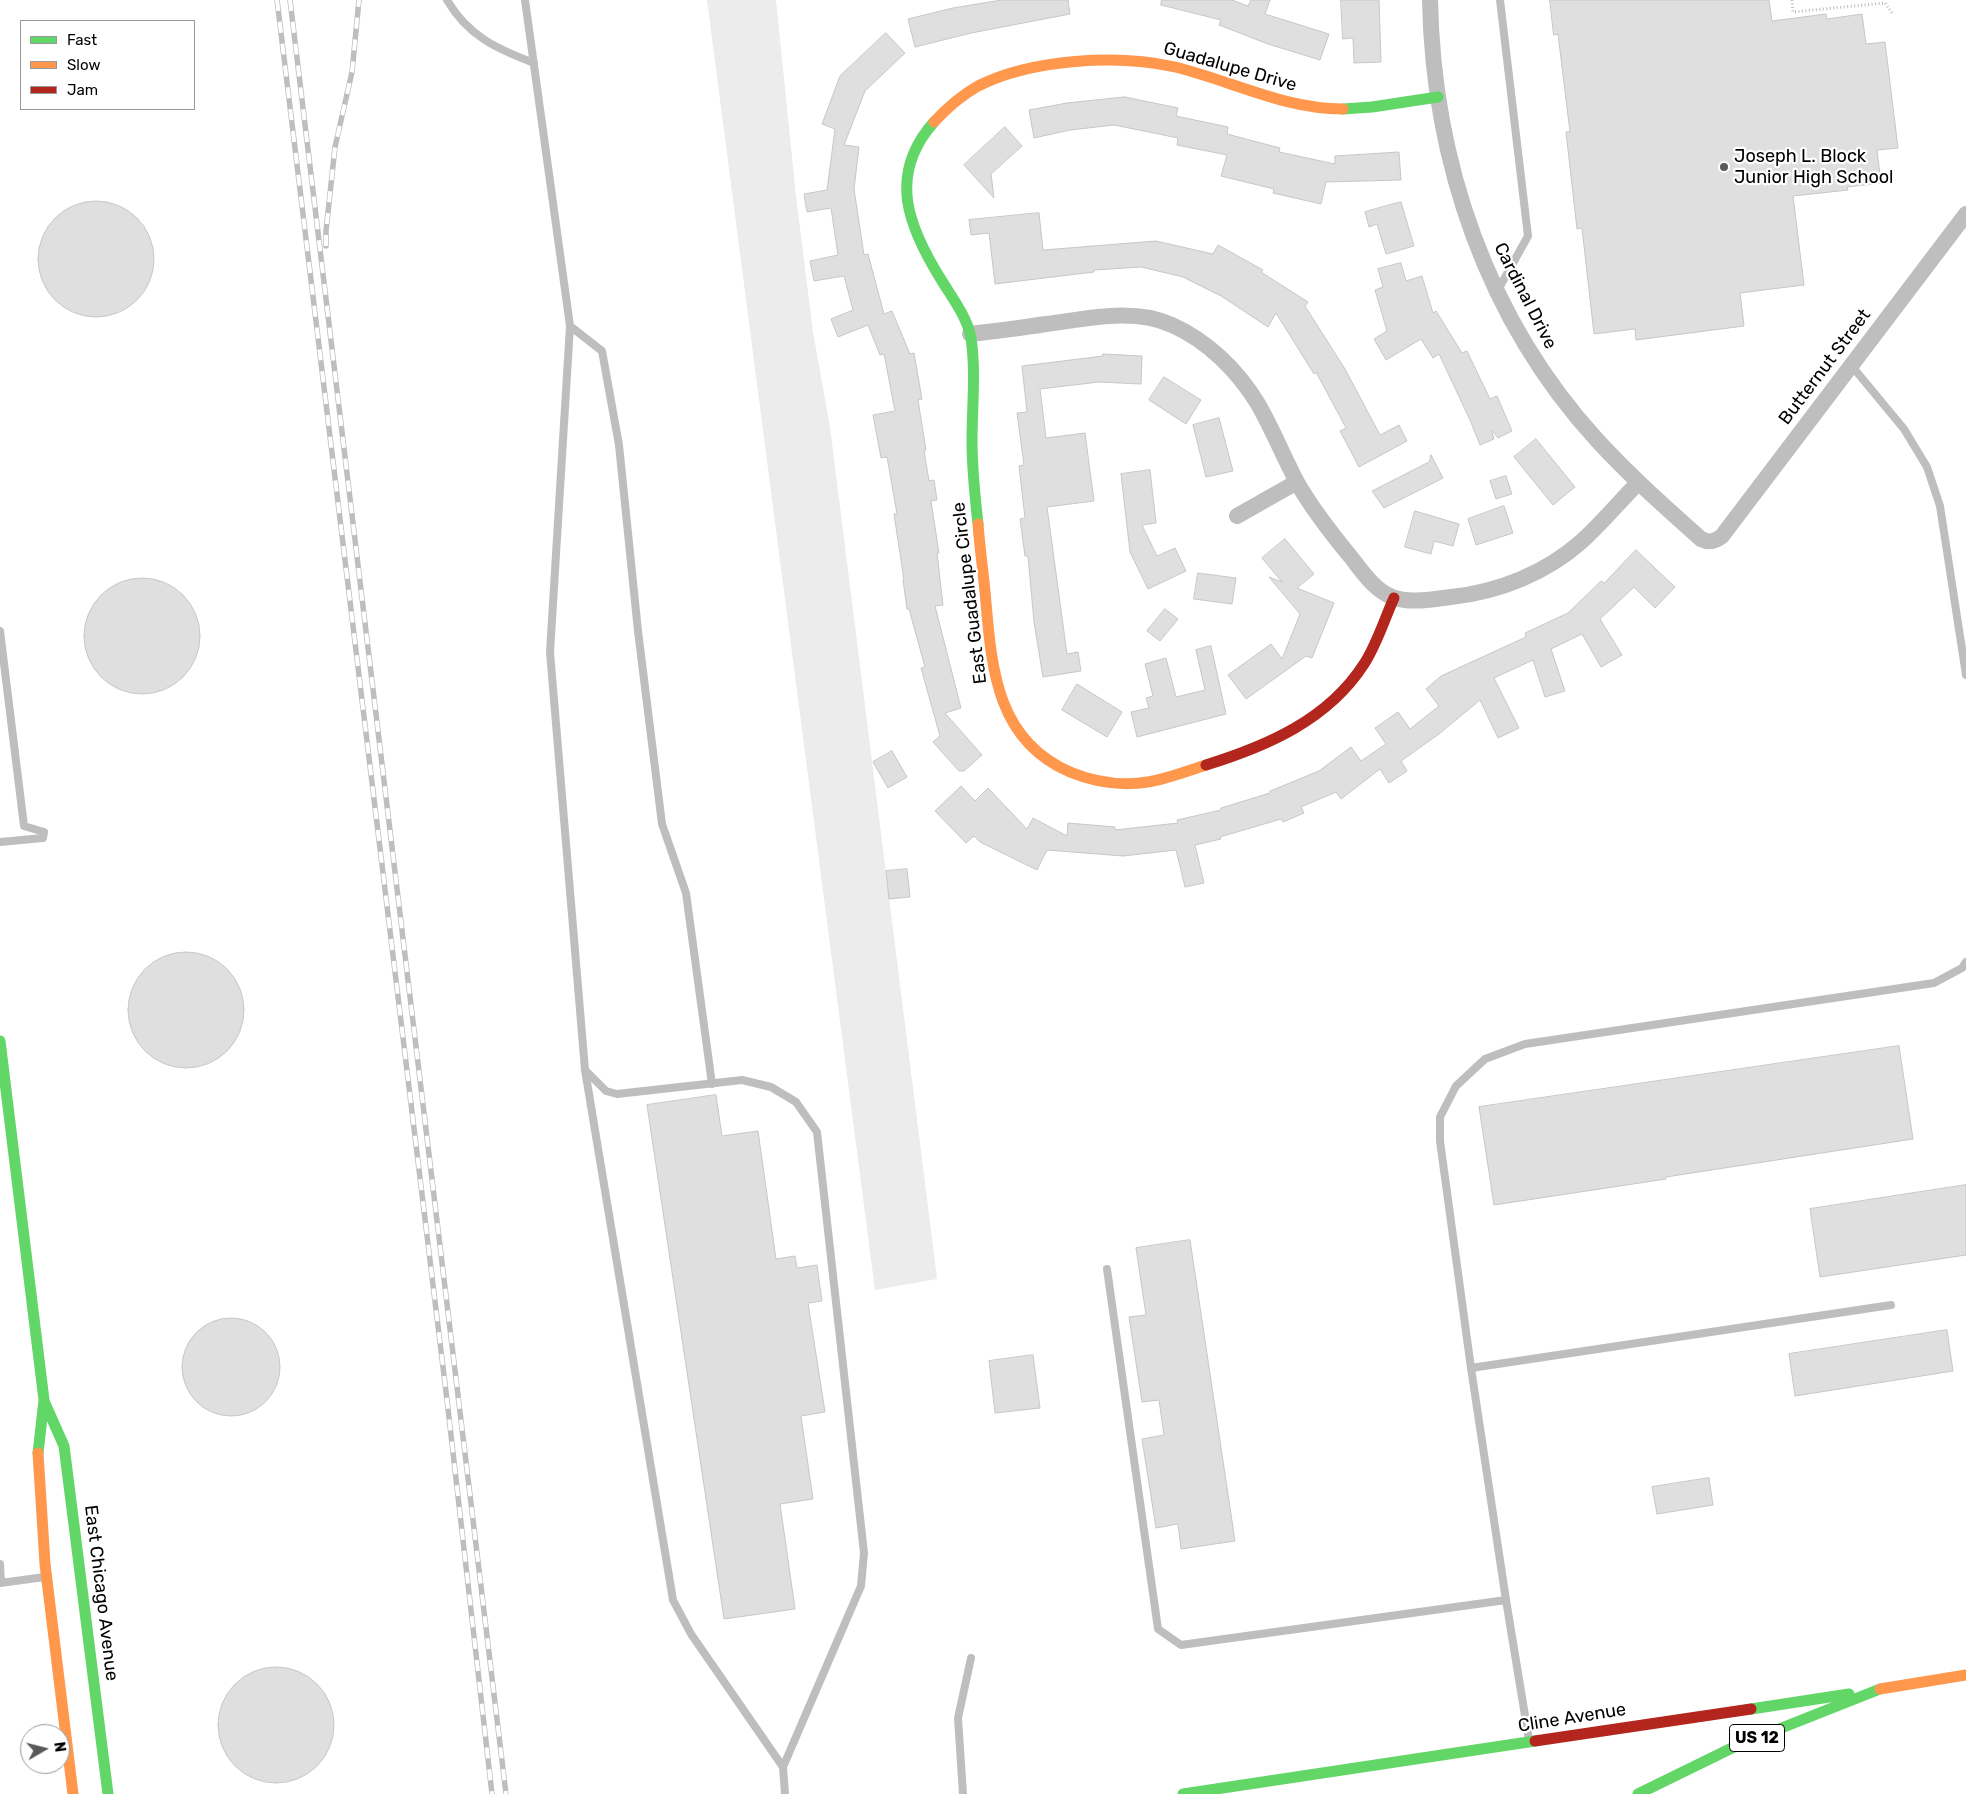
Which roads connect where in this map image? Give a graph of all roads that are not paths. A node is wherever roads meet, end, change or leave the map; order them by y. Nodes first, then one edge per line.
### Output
1 (447, 0) edge
2 (525, 0) edge
3 (1430, 0) edge
4 (1500, 0) edge
5 (534, 63) junction
6 (1438, 97) junction
7 (1966, 214) edge
8 (1497, 292) junction
9 (570, 326) junction
10 (970, 334) junction
11 (1851, 365) junction
12 (1297, 482) junction
13 (1638, 483) junction
14 (1237, 516) dead end
15 (1712, 542) joint
16 (1394, 598) junction
17 (0, 631) edge
18 (1966, 675) edge
19 (0, 842) edge
20 (1966, 962) edge
21 (0, 1041) edge
22 (585, 1070) junction
23 (712, 1084) junction
24 (1107, 1269) dead end
25 (1891, 1305) dead end
26 (1471, 1368) junction
27 (44, 1400) junction
28 (0, 1564) edge
29 (46, 1577) junction
30 (0, 1583) edge
31 (1506, 1600) junction
32 (971, 1658) dead end
33 (1966, 1676) edge
34 (1880, 1689) junction
35 (1530, 1742) junction
36 (784, 1767) junction
37 (73, 1794) edge
38 (108, 1794) edge
39 (785, 1794) edge
40 (963, 1794) edge
41 (1183, 1794) edge
42 (1638, 1794) edge

1 - 5 lane
2 - 5 lane
3 - 6 street, Cardinal Drive
4 - 8 lane
5 - 9 lane
6 - 8 street, Cardinal Drive
6 - 10 main road, Guadalupe Drive
7 - 11 street, Butternut Street
8 - 13 street, Cardinal Drive
9 - 22 lane
9 - 23 lane
10 - 12 street
10 - 16 main road, East Guadalupe Circle
11 - 15 street, Butternut Street
11 - 18 lane
12 - 14 street
12 - 16 street
13 - 15 street, Cardinal Drive
13 - 16 street
17 - 19 lane
20 - 26 lane
21 - 27 main road, East Chicago Avenue
22 - 23 lane
22 - 36 lane
23 - 36 lane
24 - 31 lane
25 - 26 lane
26 - 31 lane
27 - 29 main road, East Chicago Avenue
27 - 38 main road, East Chicago Avenue
28 - 30 lane
29 - 30 lane
29 - 37 main road, East Chicago Avenue
31 - 35 lane
32 - 40 lane
33 - 34 main road, Cline Avenue / US 12
34 - 35 main road, Cline Avenue
34 - 42 main road, US 12
35 - 41 main road, Cline Avenue
36 - 39 lane

